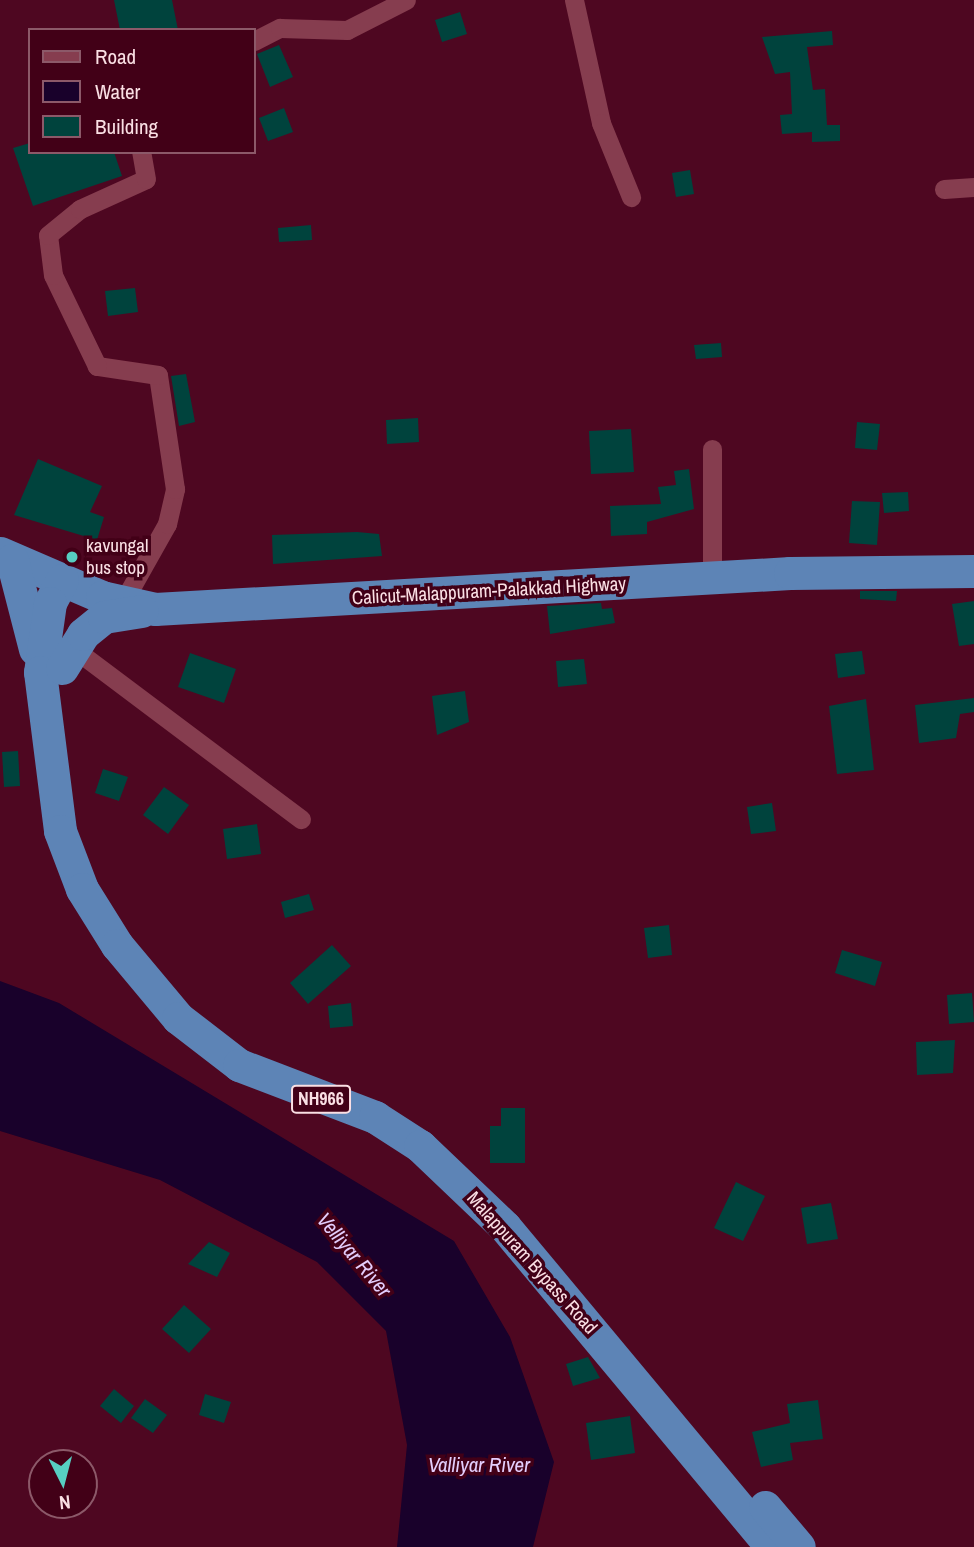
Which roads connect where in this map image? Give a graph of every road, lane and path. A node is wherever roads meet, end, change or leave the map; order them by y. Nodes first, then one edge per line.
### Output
1 (405, 0) edge
2 (574, 0) edge
3 (256, 40) edge
4 (141, 154) edge
5 (974, 187) edge
6 (944, 189) dead end
7 (631, 197) dead end
8 (712, 449) dead end
9 (6, 556) edge
10 (974, 571) edge
11 (712, 578) junction
12 (71, 584) junction
13 (139, 606) junction
14 (58, 663) junction
15 (301, 819) dead end
16 (772, 1547) edge
17 (799, 1547) edge

1 - 3 street
2 - 7 street
4 - 13 street
5 - 6 street
8 - 11 street
9 - 12 highway, Calicut-Malappuram-Palakkad Highway
9 - 14 highway, NH966
10 - 11 highway, Calicut-Malappuram-Palakkad Highway
11 - 13 highway, Calicut-Malappuram-Palakkad Highway
12 - 13 highway, Calicut-Malappuram-Palakkad Highway
12 - 14 highway, Malappuram Bypass Road / NH966
13 - 14 highway
14 - 15 street
14 - 16 highway, Malappuram Bypass Road / NH966
14 - 17 highway, Malappuram Bypass Road / NH966

